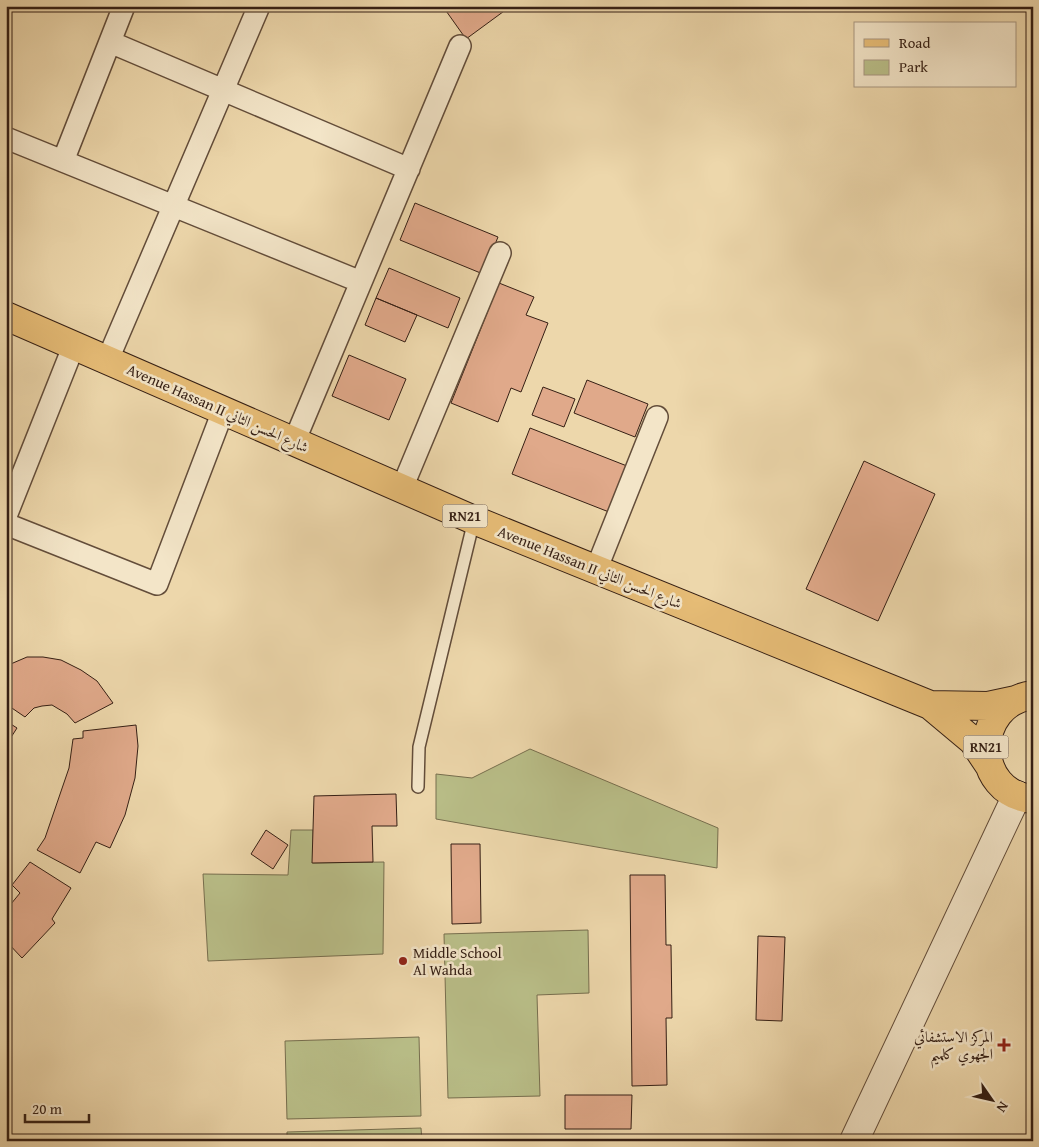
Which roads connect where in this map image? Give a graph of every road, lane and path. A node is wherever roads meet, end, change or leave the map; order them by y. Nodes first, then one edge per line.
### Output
1 (124, 6) edge
2 (259, 6) edge
3 (110, 42) junction
4 (460, 46) dead end
5 (222, 90) junction
6 (6, 138) edge
7 (63, 162) junction
8 (409, 169) junction
9 (173, 206) junction
10 (500, 253) dead end
11 (361, 282) junction
12 (6, 316) edge
13 (74, 345) junction
14 (108, 359) junction
15 (223, 411) junction
16 (657, 416) dead end
17 (294, 442) junction
18 (402, 488) junction
19 (6, 516) edge
20 (474, 520) junction
21 (6, 524) edge
22 (596, 570) junction
23 (1026, 695) edge
24 (930, 705) junction
25 (989, 765) junction
26 (418, 787) dead end
27 (1025, 797) edge
28 (854, 1141) edge

1 - 3 street
2 - 5 street
3 - 5 street
3 - 7 street
4 - 8 street
5 - 8 street
5 - 9 street
6 - 7 street
7 - 9 street
8 - 11 street
9 - 11 street
9 - 14 street
10 - 18 street
11 - 17 street
12 - 13 main road, Avenue Hassan II شارع الحسن الثاني / RN21
13 - 14 main road, Avenue Hassan II شارع الحسن الثاني / RN21
13 - 19 street
14 - 15 main road, Avenue Hassan II شارع الحسن الثاني / RN21
15 - 17 main road, Avenue Hassan II شارع الحسن الثاني / RN21
15 - 21 street
16 - 22 street
17 - 18 main road, Avenue Hassan II شارع الحسن الثاني / RN21
18 - 20 main road, Avenue Hassan II شارع الحسن الثاني / RN21
20 - 22 main road, Avenue Hassan II شارع الحسن الثاني / RN21
20 - 26 lane
22 - 24 main road, Avenue Hassan II شارع الحسن الثاني / RN21
23 - 24 main road, Avenue Hassan II شارع الحسن الثاني / RN21
23 - 25 main road, RN21
24 - 25 main road, Avenue Hassan II شارع الحسن الثاني / RN21
25 - 27 main road, RN21
27 - 28 street

